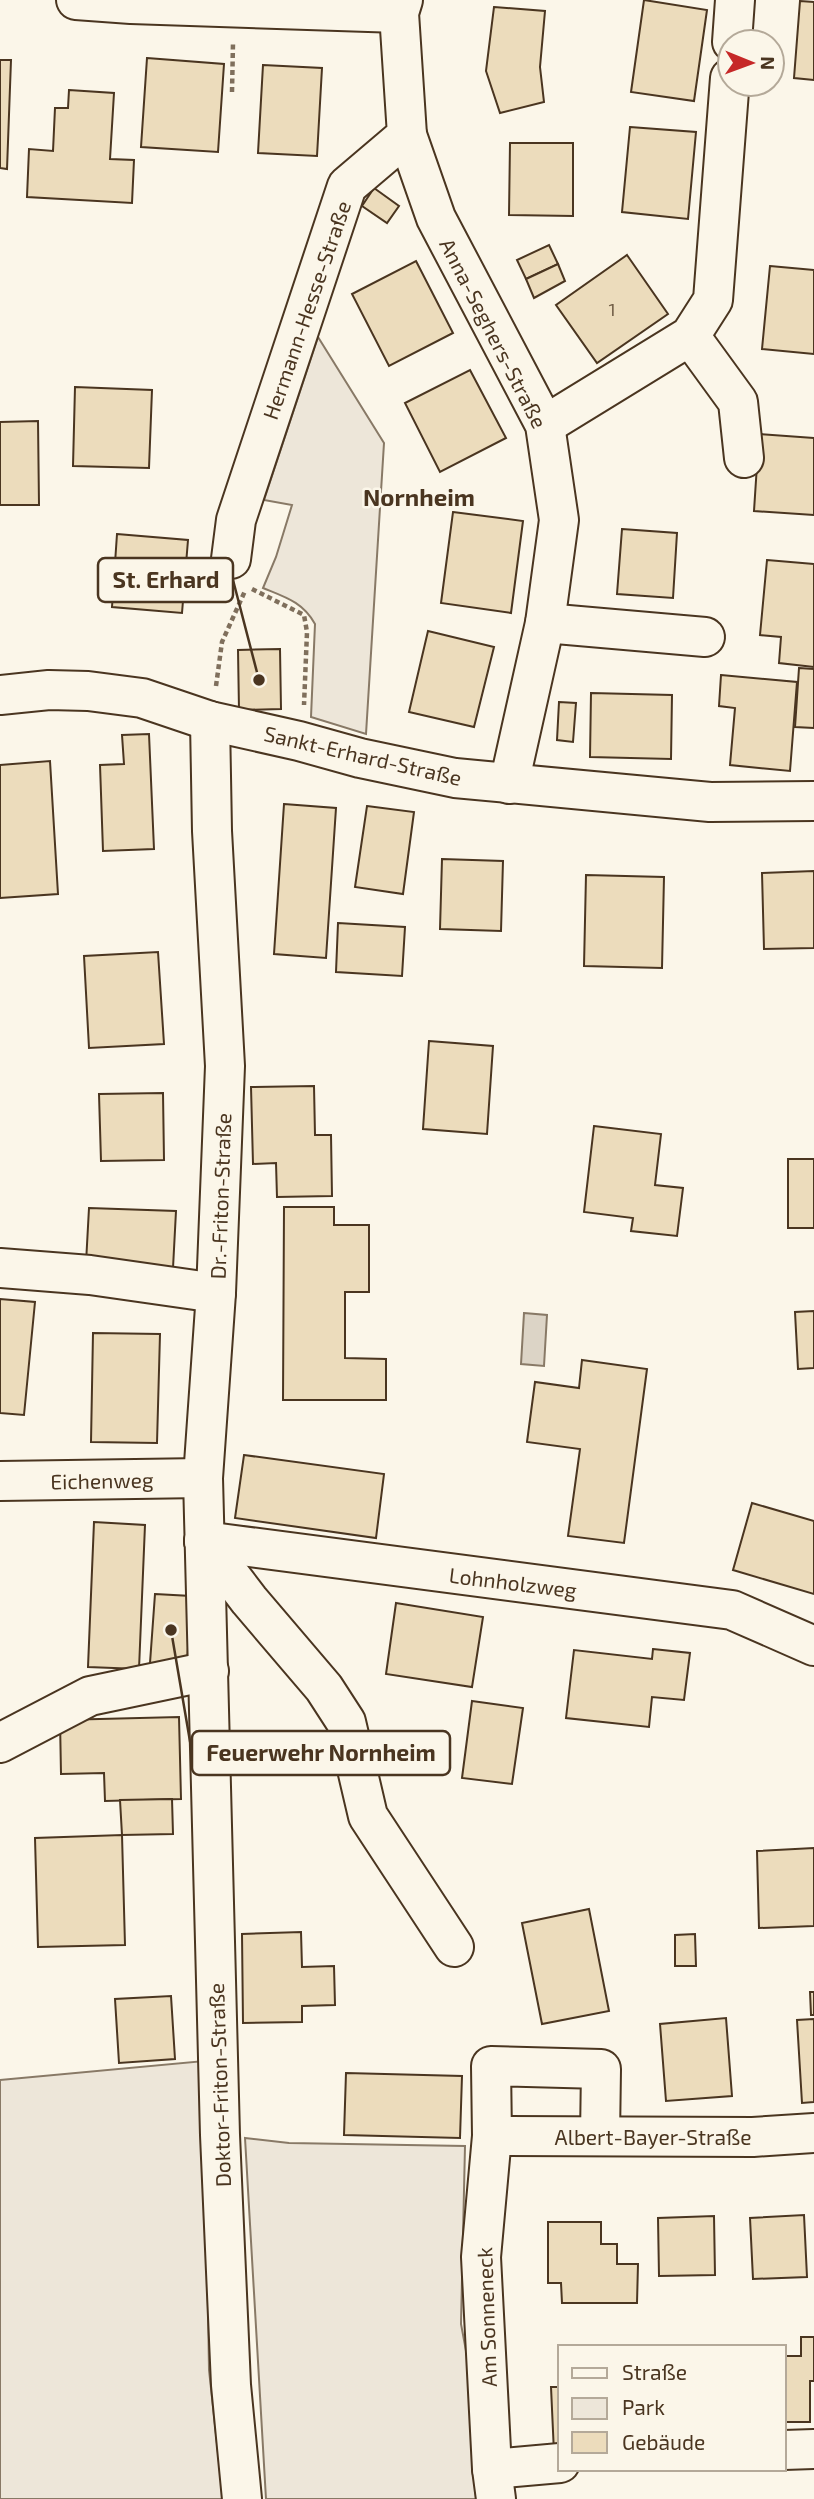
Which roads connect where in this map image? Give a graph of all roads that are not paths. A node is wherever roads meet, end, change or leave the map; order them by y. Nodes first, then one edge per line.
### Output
1 (76, 0) edge
2 (734, 0) edge
3 (401, 7) edge
4 (733, 28) edge
5 (729, 98) edge
6 (407, 135) junction
7 (690, 336) junction
8 (544, 425) junction
9 (744, 458) dead end
10 (230, 559) dead end
11 (545, 624) junction
12 (705, 636) dead end
13 (0, 695) edge
14 (211, 721) junction
15 (509, 784) junction
16 (814, 801) edge
17 (0, 1268) edge
18 (216, 1293) junction
19 (203, 1478) junction
20 (0, 1480) edge
21 (204, 1541) junction
22 (814, 1646) edge
23 (209, 1671) junction
24 (0, 1742) edge
25 (454, 1947) dead end
26 (814, 2133) edge
27 (492, 2136) junction
28 (600, 2136) junction
29 (814, 2449) edge
30 (786, 2450) edge
31 (558, 2464) edge
32 (494, 2484) edge
33 (242, 2499) edge

1 - 3 street
2 - 4 street
3 - 6 street
5 - 7 street
6 - 8 street, Anna-Seghers-Straße
6 - 10 street, Hermann-Hesse-Straße
7 - 8 street
7 - 9 street
8 - 11 street, Anna-Seghers-Straße
11 - 12 street
11 - 15 street, Anna-Seghers-Straße
13 - 14 street, Sankt-Erhard-Straße
14 - 15 street, Sankt-Erhard-Straße
14 - 18 street, Dr.-Friton-Straße
15 - 16 street, Sankt-Erhard-Straße
17 - 18 street
18 - 19 street, Dr.-Friton-Straße
19 - 20 street, Eichenweg
19 - 21 street, Dr.-Friton-Straße
21 - 22 street, Lohnholzweg
21 - 23 street, Dr.-Friton-Straße
21 - 25 street
23 - 24 street
23 - 33 street, Doktor-Friton-Straße
26 - 28 street, Albert-Bayer-Straße
27 - 28 street, Albert-Bayer-Straße
27 - 28 street, Am Sonneneck
27 - 32 street, Am Sonneneck
29 - 30 street
31 - 32 street

